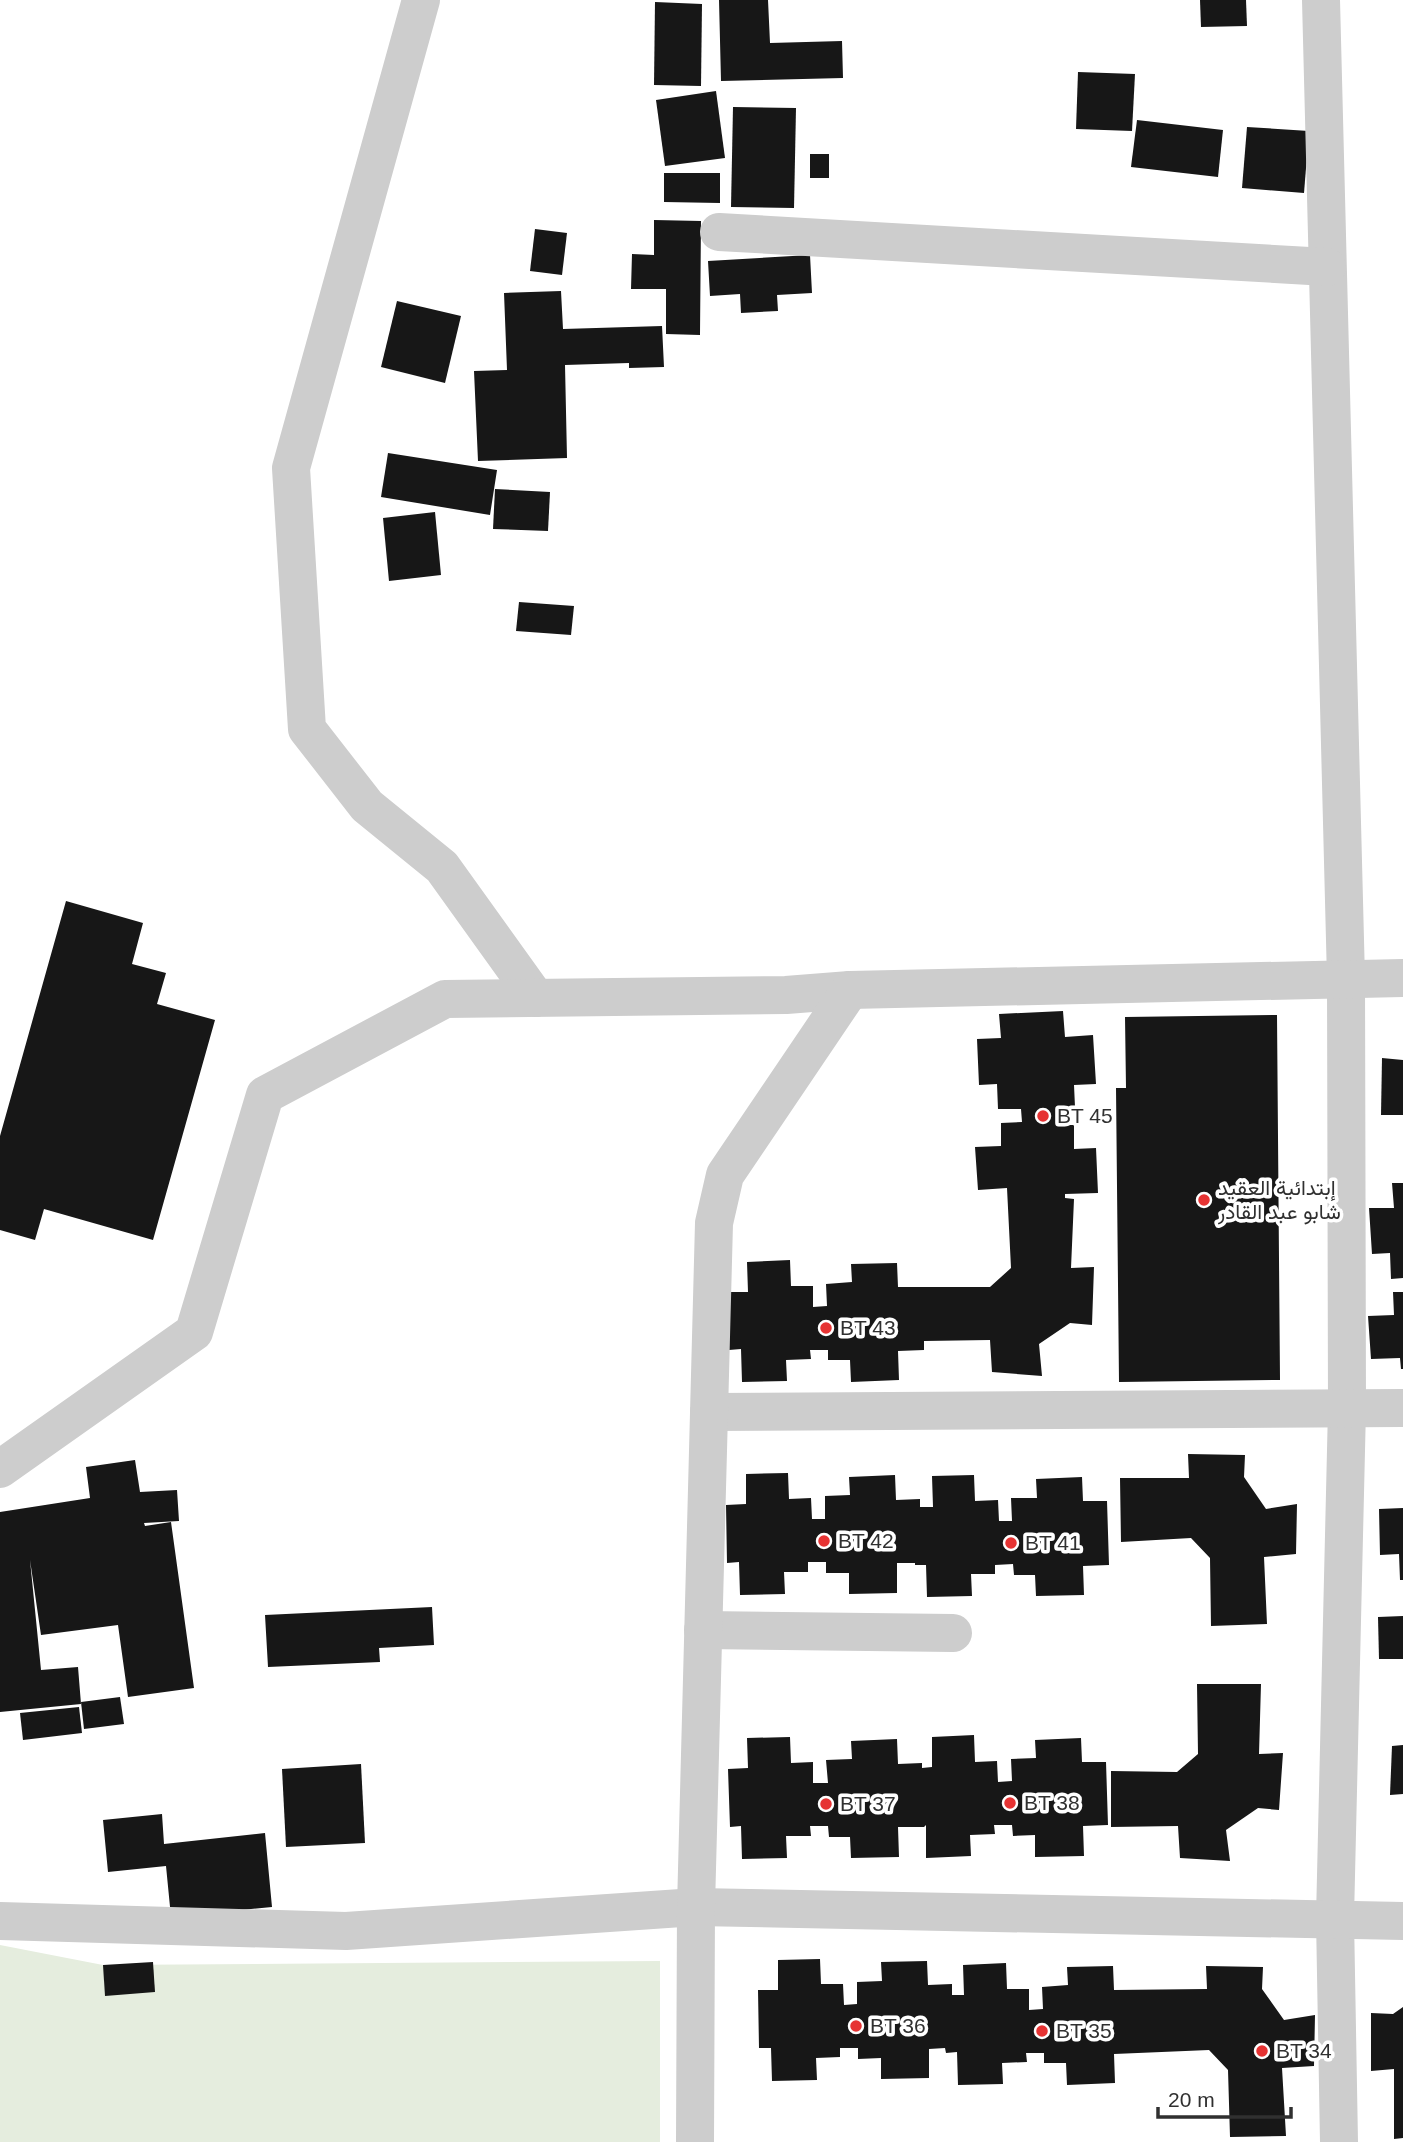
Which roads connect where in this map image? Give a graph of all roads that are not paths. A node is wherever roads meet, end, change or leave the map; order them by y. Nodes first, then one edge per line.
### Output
1 (421, 0) edge
2 (1321, 0) edge
3 (719, 232) dead end
4 (1327, 267) junction
5 (1403, 978) edge
6 (1346, 979) junction
7 (850, 990) junction
8 (536, 998) junction
9 (1348, 1408) junction
10 (1403, 1408) edge
11 (709, 1412) junction
12 (0, 1469) edge
13 (704, 1630) junction
14 (953, 1633) dead end
15 (696, 1907) junction
16 (1335, 1918) junction
17 (0, 1921) edge
18 (1403, 1921) edge
19 (695, 2142) edge
20 (1339, 2142) edge

1 - 8 street
2 - 4 street
3 - 4 street
4 - 6 street
5 - 6 street
6 - 7 street
6 - 9 street
7 - 8 street
7 - 11 street
8 - 12 street
9 - 10 street
9 - 11 street
9 - 16 street
11 - 13 street
13 - 14 street
13 - 15 street
15 - 16 street
15 - 17 street
15 - 19 street
16 - 18 street
16 - 20 street

